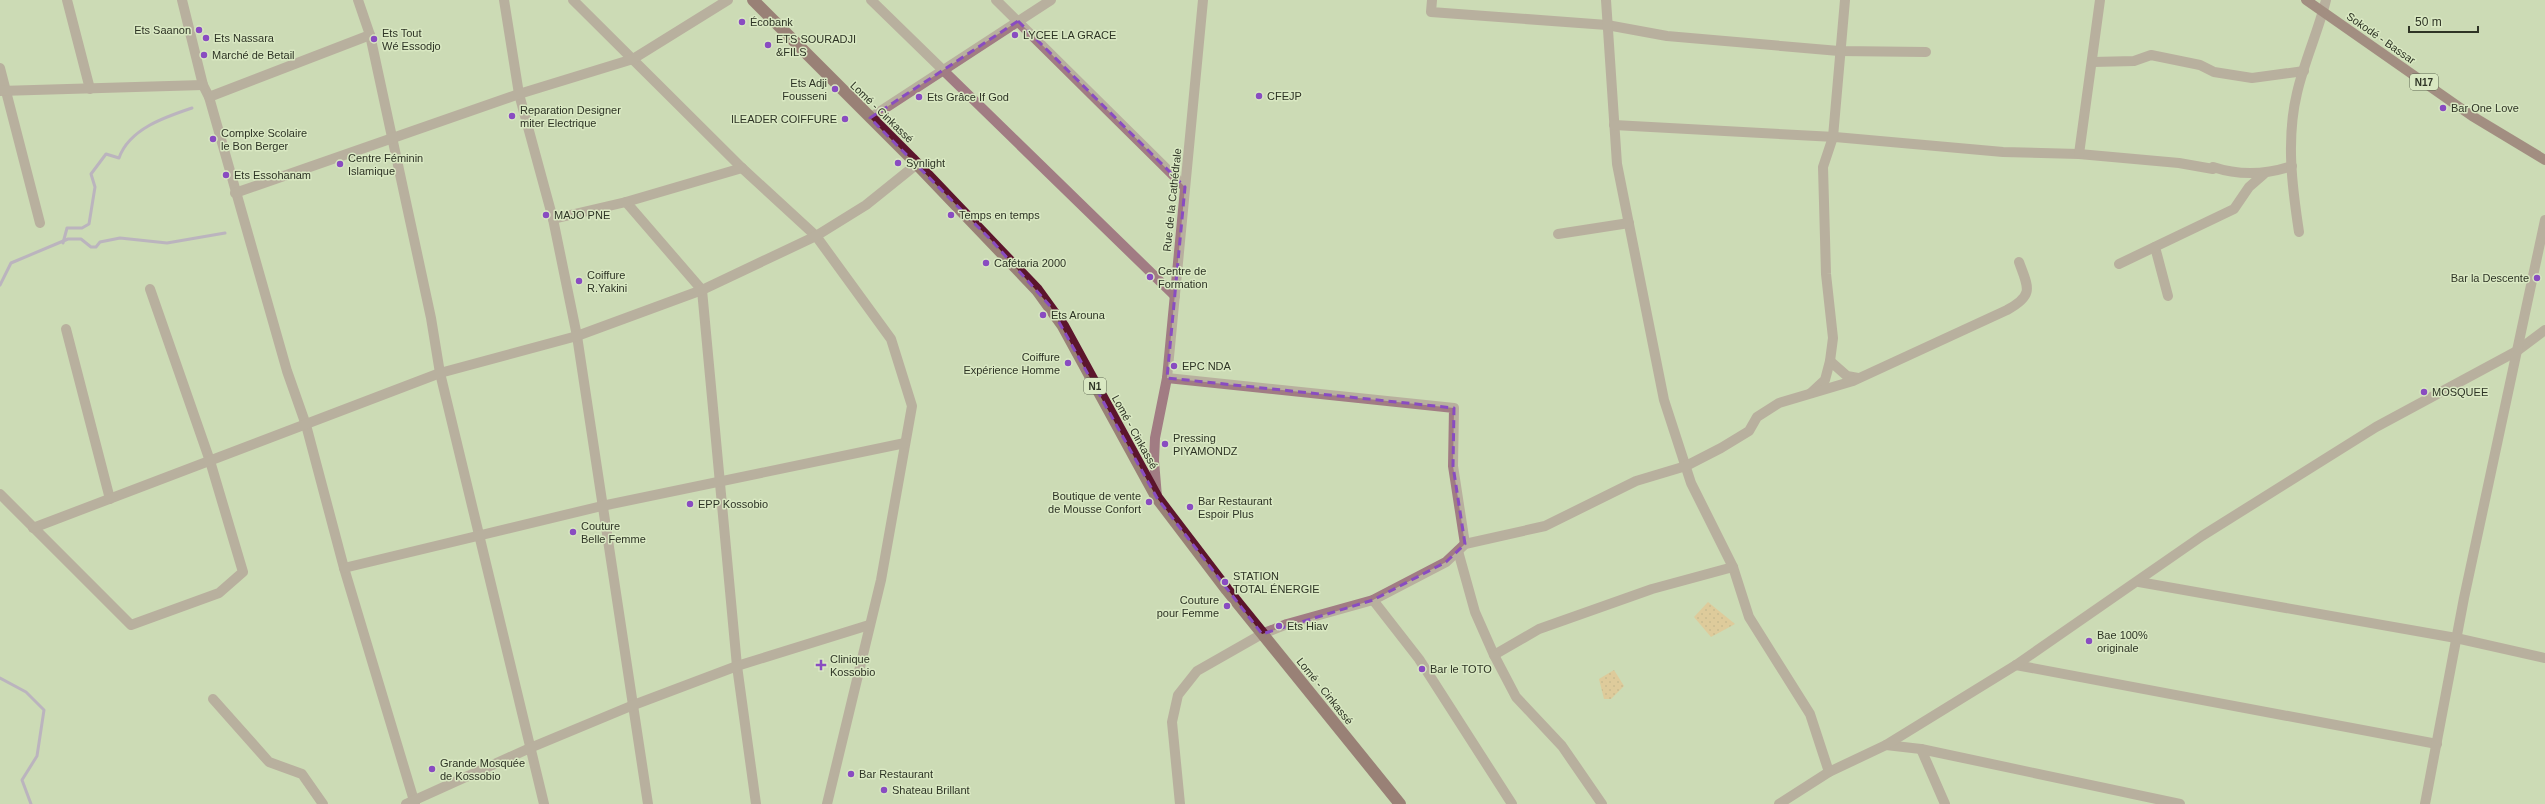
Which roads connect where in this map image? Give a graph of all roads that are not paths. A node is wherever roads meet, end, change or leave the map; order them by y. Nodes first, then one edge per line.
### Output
1 (66, 0) edge
2 (182, 0) edge
3 (358, 0) edge
4 (504, 0) edge
5 (573, 0) edge
6 (728, 0) edge
7 (753, 0) edge
8 (871, 0) edge
9 (996, 0) edge
10 (1051, 0) edge
11 (1203, 0) edge
12 (1432, 0) edge
13 (1606, 0) edge
14 (1845, 0) edge
15 (2100, 0) edge
16 (2306, 0) edge
17 (2326, 0) edge
18 (2323, 12) junction
19 (1018, 21) junction
20 (1607, 25) junction
21 (370, 35) junction
22 (1839, 51) junction
23 (1926, 52) dead end
24 (633, 59) junction
25 (2093, 62) junction
26 (0, 68) edge
27 (944, 70) junction
28 (2304, 71) junction
29 (203, 85) junction
30 (90, 89) junction
31 (3, 91) edge
32 (519, 94) junction
33 (209, 97) junction
34 (870, 118) junction
35 (1614, 125) junction
36 (1833, 137) junction
37 (391, 139) junction
38 (2079, 154) junction
39 (2545, 160) edge
40 (917, 164) junction
41 (2292, 166) junction
42 (742, 168) junction
43 (2264, 174) junction
44 (1186, 187) junction
45 (235, 193) junction
46 (626, 202) junction
47 (553, 219) junction
48 (2545, 220) edge
49 (1629, 223) junction
50 (40, 224) dead end
51 (2299, 232) dead end
52 (1558, 234) dead end
53 (816, 236) junction
54 (2155, 248) junction
55 (2018, 262) dead end
56 (2119, 264) dead end
57 (150, 289) dead end
58 (702, 290) junction
59 (1175, 296) junction
60 (2168, 296) dead end
61 (66, 329) dead end
62 (2545, 330) edge
63 (577, 336) junction
64 (2517, 351) junction
65 (1830, 361) junction
66 (440, 373) junction
67 (1167, 378) junction
68 (1860, 378) junction
69 (1809, 394) junction
70 (306, 425) junction
71 (905, 443) junction
72 (210, 461) junction
73 (1686, 466) junction
74 (719, 483) junction
75 (0, 494) edge
76 (1157, 498) junction
77 (110, 499) junction
78 (602, 506) junction
79 (33, 528) junction
80 (481, 536) junction
81 (1461, 547) junction
82 (1733, 567) junction
83 (344, 568) junction
84 (2139, 582) junction
85 (1373, 600) junction
86 (869, 625) junction
87 (1262, 634) junction
88 (2456, 638) junction
89 (1494, 655) junction
90 (2545, 658) edge
91 (2016, 665) junction
92 (737, 666) junction
93 (213, 699) dead end
94 (632, 706) junction
95 (2437, 744) junction
96 (1886, 745) junction
97 (530, 748) junction
98 (1921, 749) junction
99 (1830, 772) junction
100 (412, 803) edge
101 (323, 804) edge
102 (544, 804) edge
103 (648, 804) edge
104 (756, 804) edge
105 (827, 804) edge
106 (1180, 804) edge
107 (1400, 804) edge
108 (1512, 804) edge
109 (1602, 804) edge
110 (1779, 804) edge
111 (1945, 804) edge
112 (2180, 804) edge
113 (2425, 804) edge

1 - 30 street
2 - 29 street
3 - 21 street
4 - 32 street
5 - 24 street
6 - 24 street
7 - 34 highway, Lomé - Cinkassé / N1
8 - 27 street
9 - 19 street
10 - 19 street
11 - 44 street, Rue de la Cathédrale
12 - 20 street
13 - 20 street
14 - 22 street
15 - 25 street
16 - 18 main road, Sokodé - Bassar / N17
17 - 18 street
18 - 28 street
18 - 39 main road, Sokodé - Bassar / N17
19 - 27 street
19 - 44 street
20 - 22 street
20 - 35 street
21 - 33 street
21 - 37 street
22 - 23 street
22 - 36 street
24 - 32 street
24 - 42 street
25 - 28 street
25 - 38 street
26 - 31 street
27 - 34 street
27 - 59 street
28 - 41 street
29 - 30 street
29 - 33 street
30 - 31 street
31 - 50 street
32 - 37 street
32 - 47 street
33 - 45 street
34 - 40 highway, Lomé - Cinkassé / N1
35 - 36 street
35 - 49 street
36 - 38 street
36 - 65 street
37 - 45 street
37 - 66 street
38 - 43 street
40 - 53 street
40 - 76 highway, Lomé - Cinkassé / N1
41 - 43 street
41 - 51 street
42 - 46 street
42 - 53 street
43 - 54 street
44 - 59 street, Rue de la Cathédrale
45 - 70 street
46 - 47 street
46 - 58 street
47 - 63 street
48 - 64 street
49 - 52 street
49 - 73 street
53 - 58 street
53 - 71 street
54 - 56 street
54 - 60 street
55 - 68 street
57 - 72 street
58 - 63 street
58 - 74 street
59 - 67 street, Rue de la Cathédrale
61 - 77 street
62 - 64 street
63 - 66 street
63 - 78 street
64 - 84 street
64 - 88 street
65 - 68 street
65 - 69 street
66 - 70 street
66 - 80 street
67 - 76 street, Rue de la Cathédrale
67 - 81 street
68 - 69 street
69 - 73 street
70 - 72 street
70 - 83 street
71 - 74 street
71 - 86 street
72 - 77 street
72 - 79 street
73 - 81 street
73 - 82 street
74 - 78 street
74 - 92 street
75 - 79 street
76 - 87 highway, Lomé - Cinkassé / N1
77 - 79 street
78 - 80 street
78 - 94 street
80 - 83 street
80 - 97 street
81 - 85 street
81 - 89 street
82 - 89 street
82 - 99 street
83 - 100 street
84 - 88 street
84 - 91 street
85 - 87 street
85 - 108 street
86 - 92 street
86 - 105 street
87 - 106 street
87 - 107 highway, Lomé - Cinkassé / N1
88 - 90 street
88 - 95 street
89 - 109 street
91 - 95 street
91 - 96 street
92 - 94 street
92 - 104 street
93 - 101 street
94 - 97 street
94 - 103 street
95 - 113 street
96 - 98 street
96 - 99 street
97 - 100 street
97 - 102 street
98 - 111 street
98 - 112 street
99 - 110 street

